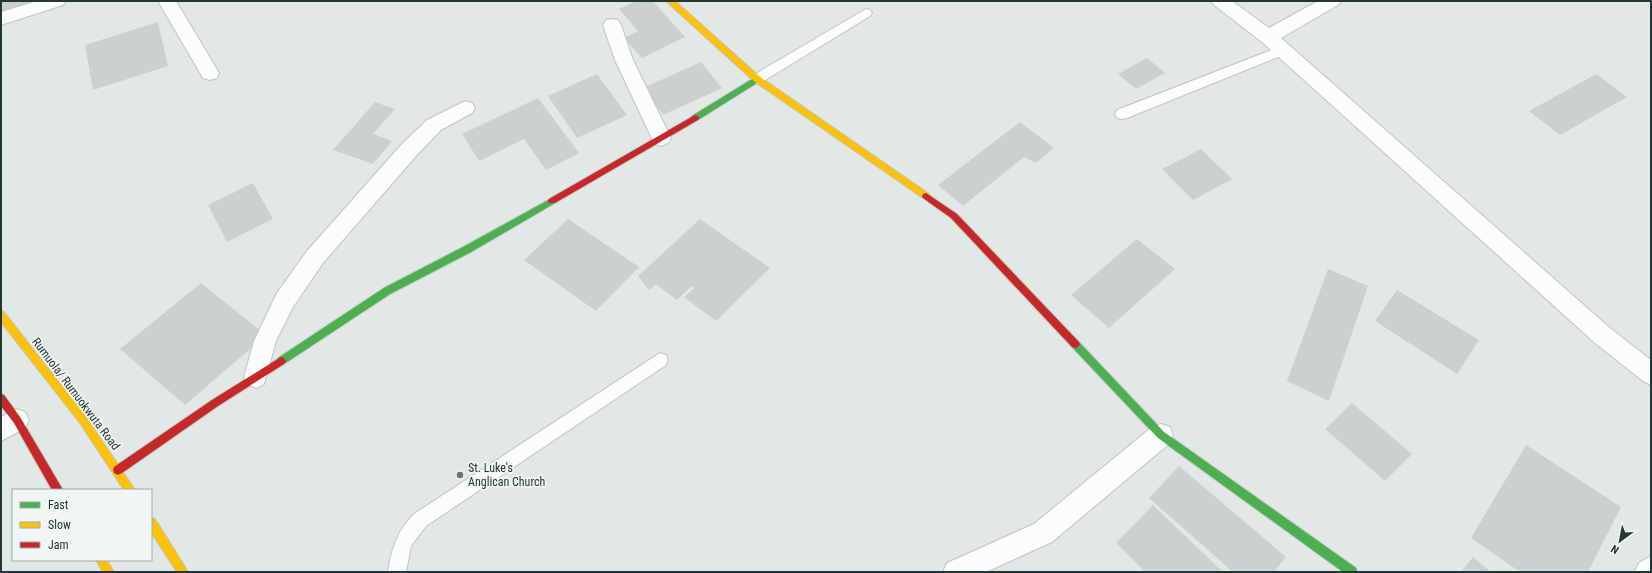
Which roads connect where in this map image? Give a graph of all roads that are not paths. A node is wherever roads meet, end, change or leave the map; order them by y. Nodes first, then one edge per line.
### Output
1 (57, 1) edge
2 (167, 1) edge
3 (670, 1) edge
4 (1220, 1) edge
5 (1332, 1) edge
6 (866, 13) dead end
7 (1, 19) edge
8 (612, 25) dead end
9 (1268, 37) junction
10 (1284, 50) junction
11 (210, 73) dead end
12 (758, 80) junction
13 (465, 108) dead end
14 (1122, 114) dead end
15 (661, 138) junction
16 (1, 315) edge
17 (660, 360) dead end
18 (1651, 374) edge
19 (256, 377) junction
20 (1, 398) edge
21 (9, 425) edge
22 (1162, 435) junction
23 (118, 470) junction
24 (57, 489) edge
25 (129, 489) edge
26 (152, 525) edge
27 (102, 561) edge
28 (1651, 569) edge
29 (109, 572) edge
30 (183, 572) edge
31 (396, 572) edge
32 (956, 572) edge
33 (1352, 572) edge
34 (1648, 572) edge

1 - 7 street
2 - 11 street
3 - 12 street
4 - 9 street
5 - 9 street
6 - 12 lane
8 - 15 street
9 - 10 street
10 - 14 lane
10 - 18 street
12 - 15 street
12 - 22 street
13 - 19 street
15 - 19 street
16 - 23 street, Rumuola/ Rumuokwuta Road
17 - 31 lane
19 - 23 street
20 - 21 street
21 - 24 street
22 - 32 street
22 - 33 street
23 - 25 street, Rumuola/ Rumuokwuta Road
26 - 30 street
27 - 29 street
28 - 34 street

